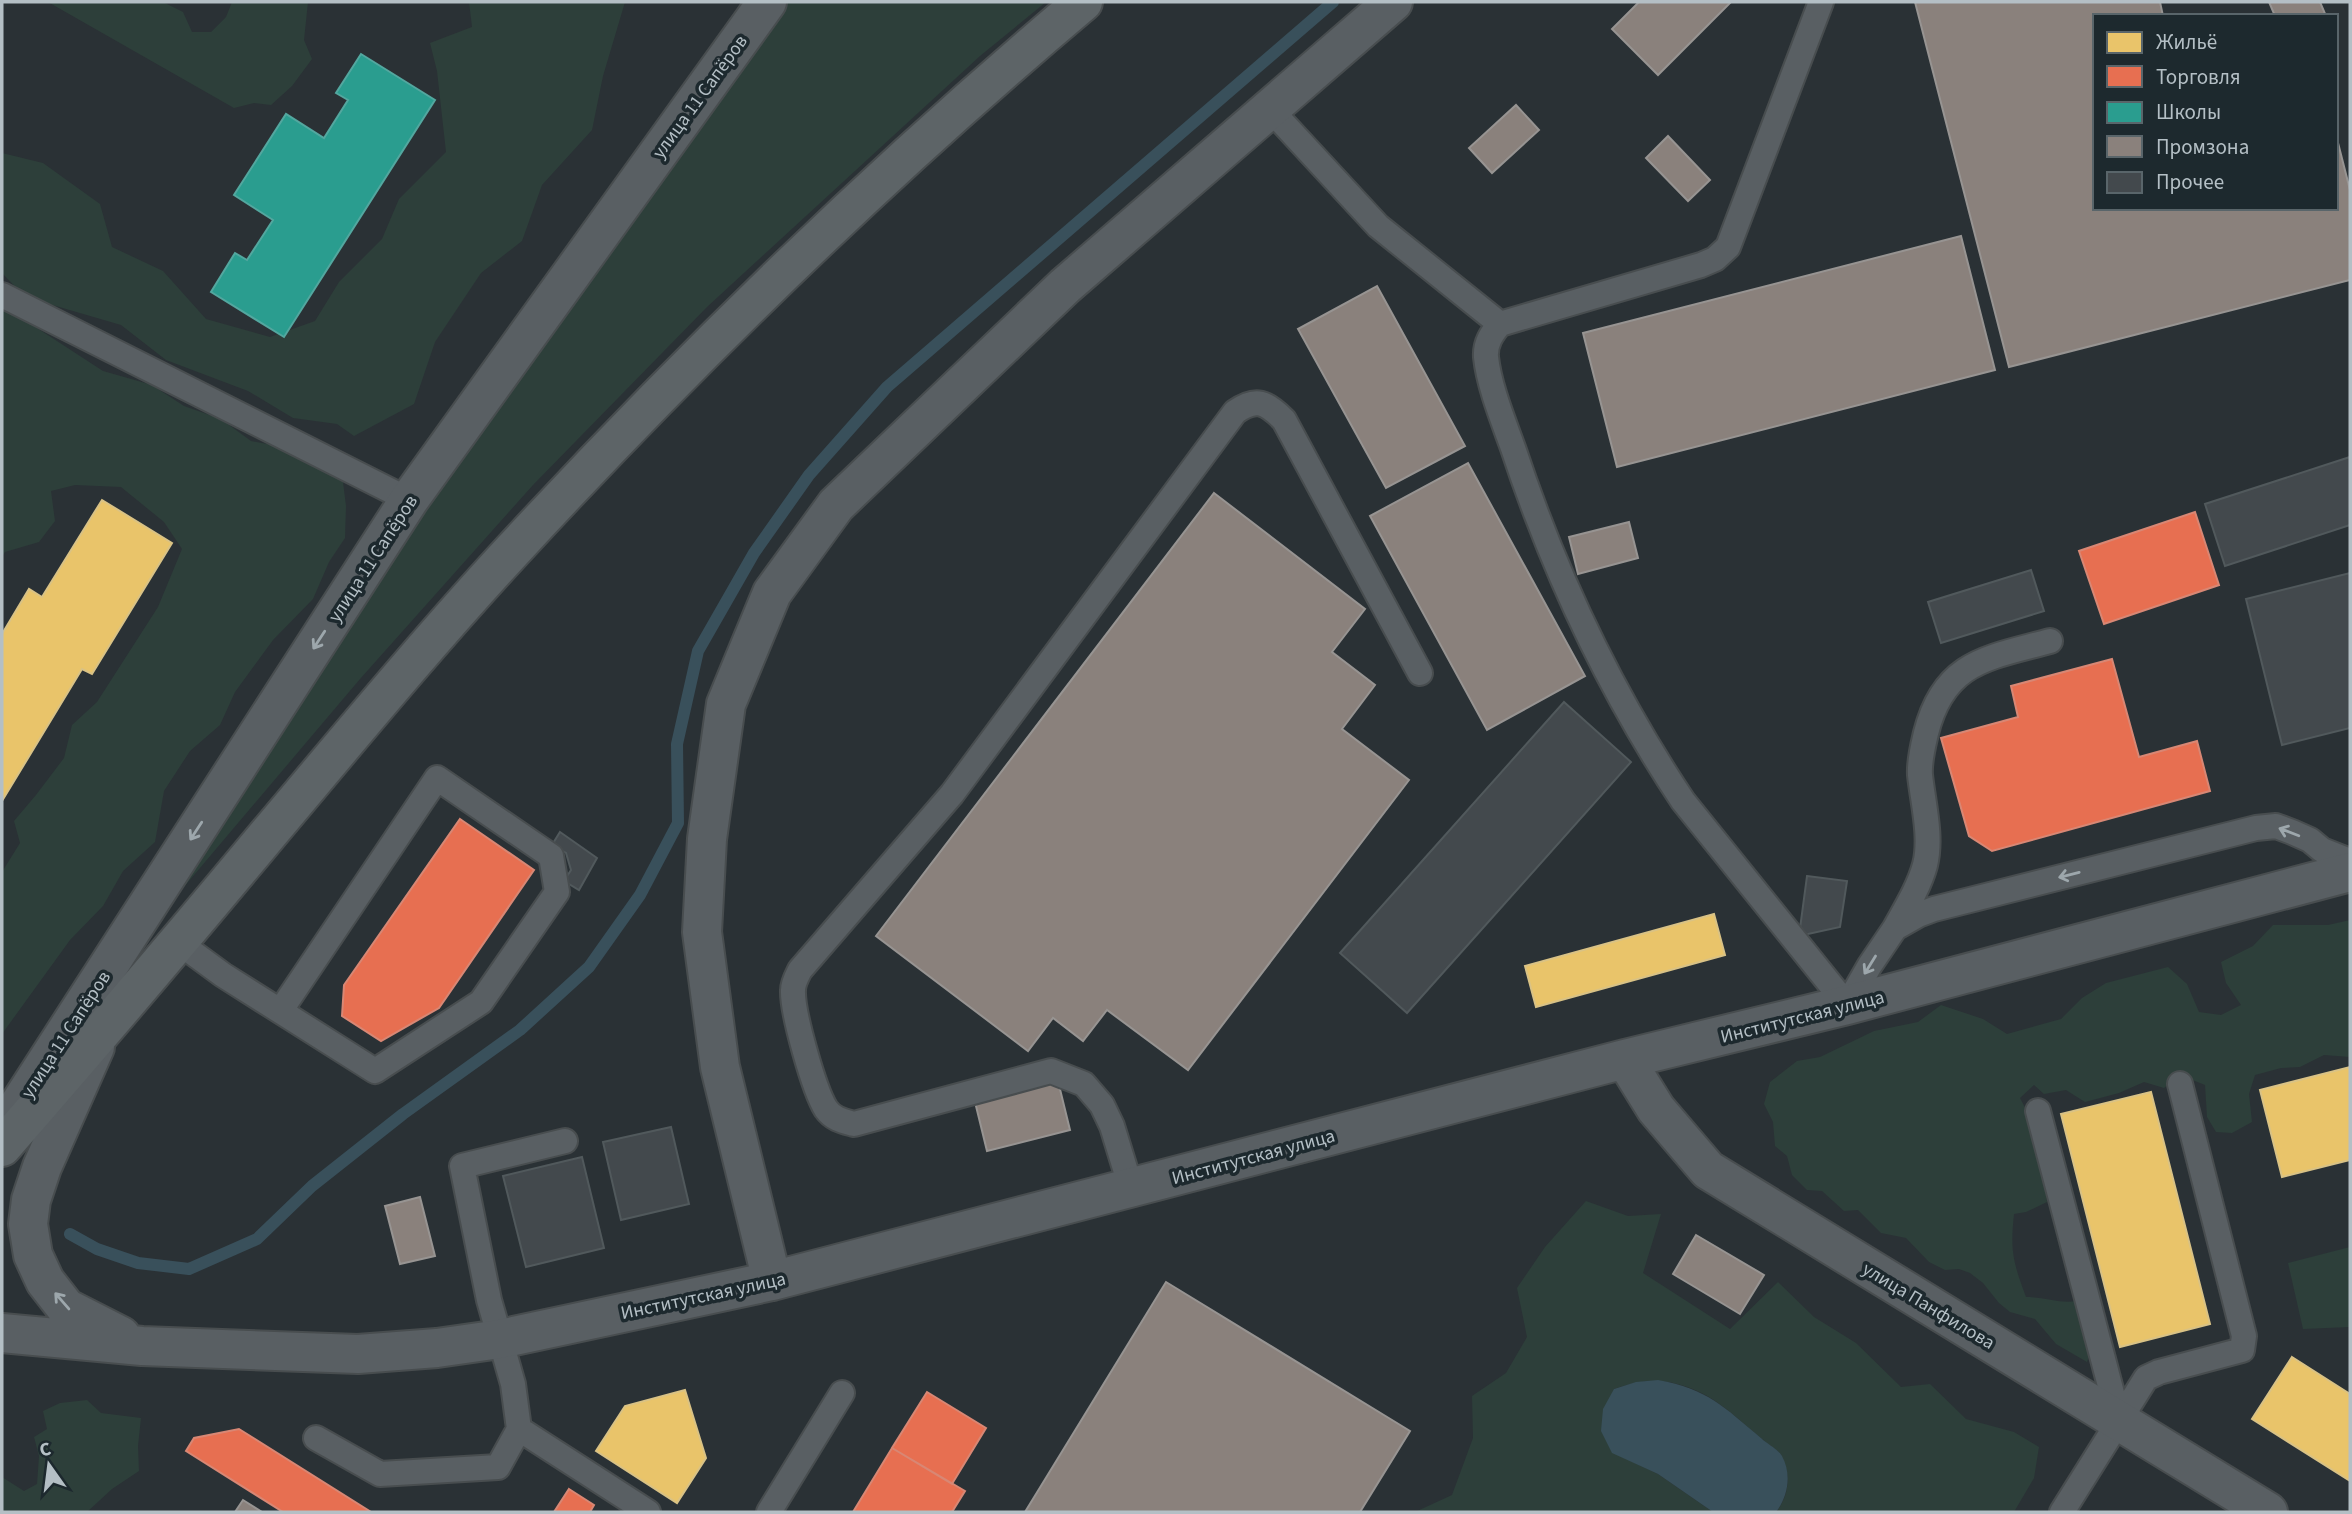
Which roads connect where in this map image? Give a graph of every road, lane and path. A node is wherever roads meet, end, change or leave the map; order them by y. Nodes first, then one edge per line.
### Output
1 (767, 2) edge
2 (1083, 2) edge
3 (1393, 2) edge
4 (1821, 2) edge
5 (1270, 109) junction
6 (2, 295) edge
7 (1500, 324) junction
8 (409, 500) junction
9 (2050, 641) dead end
10 (1420, 673) dead end
11 (2350, 861) edge
12 (2350, 872) edge
13 (1895, 928) junction
14 (178, 942) junction
15 (1847, 1005) junction
16 (281, 1010) junction
17 (103, 1031) junction
18 (1625, 1059) junction
19 (2180, 1084) dead end
20 (2038, 1111) dead end
21 (3, 1131) edge
22 (565, 1141) dead end
23 (1131, 1188) junction
24 (772, 1281) junction
25 (2, 1333) edge
26 (499, 1339) junction
27 (142, 1346) junction
28 (842, 1393) dead end
29 (2119, 1420) junction
30 (519, 1429) junction
31 (316, 1438) dead end
32 (648, 1512) edge
33 (769, 1512) edge
34 (2062, 1512) edge
35 (2268, 1512) edge

1 - 8 street, улица 11 Сапёров
2 - 14 main road
3 - 5 street
4 - 7 lane
5 - 7 lane
5 - 24 street
6 - 8 lane
7 - 15 lane
8 -> 21 street, улица 11 Сапёров
9 - 13 lane
10 - 23 lane
11 -> 13 lane
12 - 15 street, Институтская улица
13 -> 15 lane
14 - 16 lane
14 - 17 main road
15 - 18 street, Институтская улица
16 - 16 lane
17 - 21 main road
27 -> 17 street, Институтская улица
18 - 23 street, Институтская улица
18 - 29 street, улица Панфилова
19 - 29 lane
20 - 29 lane
22 - 26 lane
23 - 24 street, Институтская улица
24 - 26 street, Институтская улица
25 - 27 street, Институтская улица
26 - 27 street, Институтская улица
26 - 30 lane
28 - 33 lane
29 - 34 lane
29 - 35 street, улица Панфилова
30 - 31 lane
30 - 32 lane

